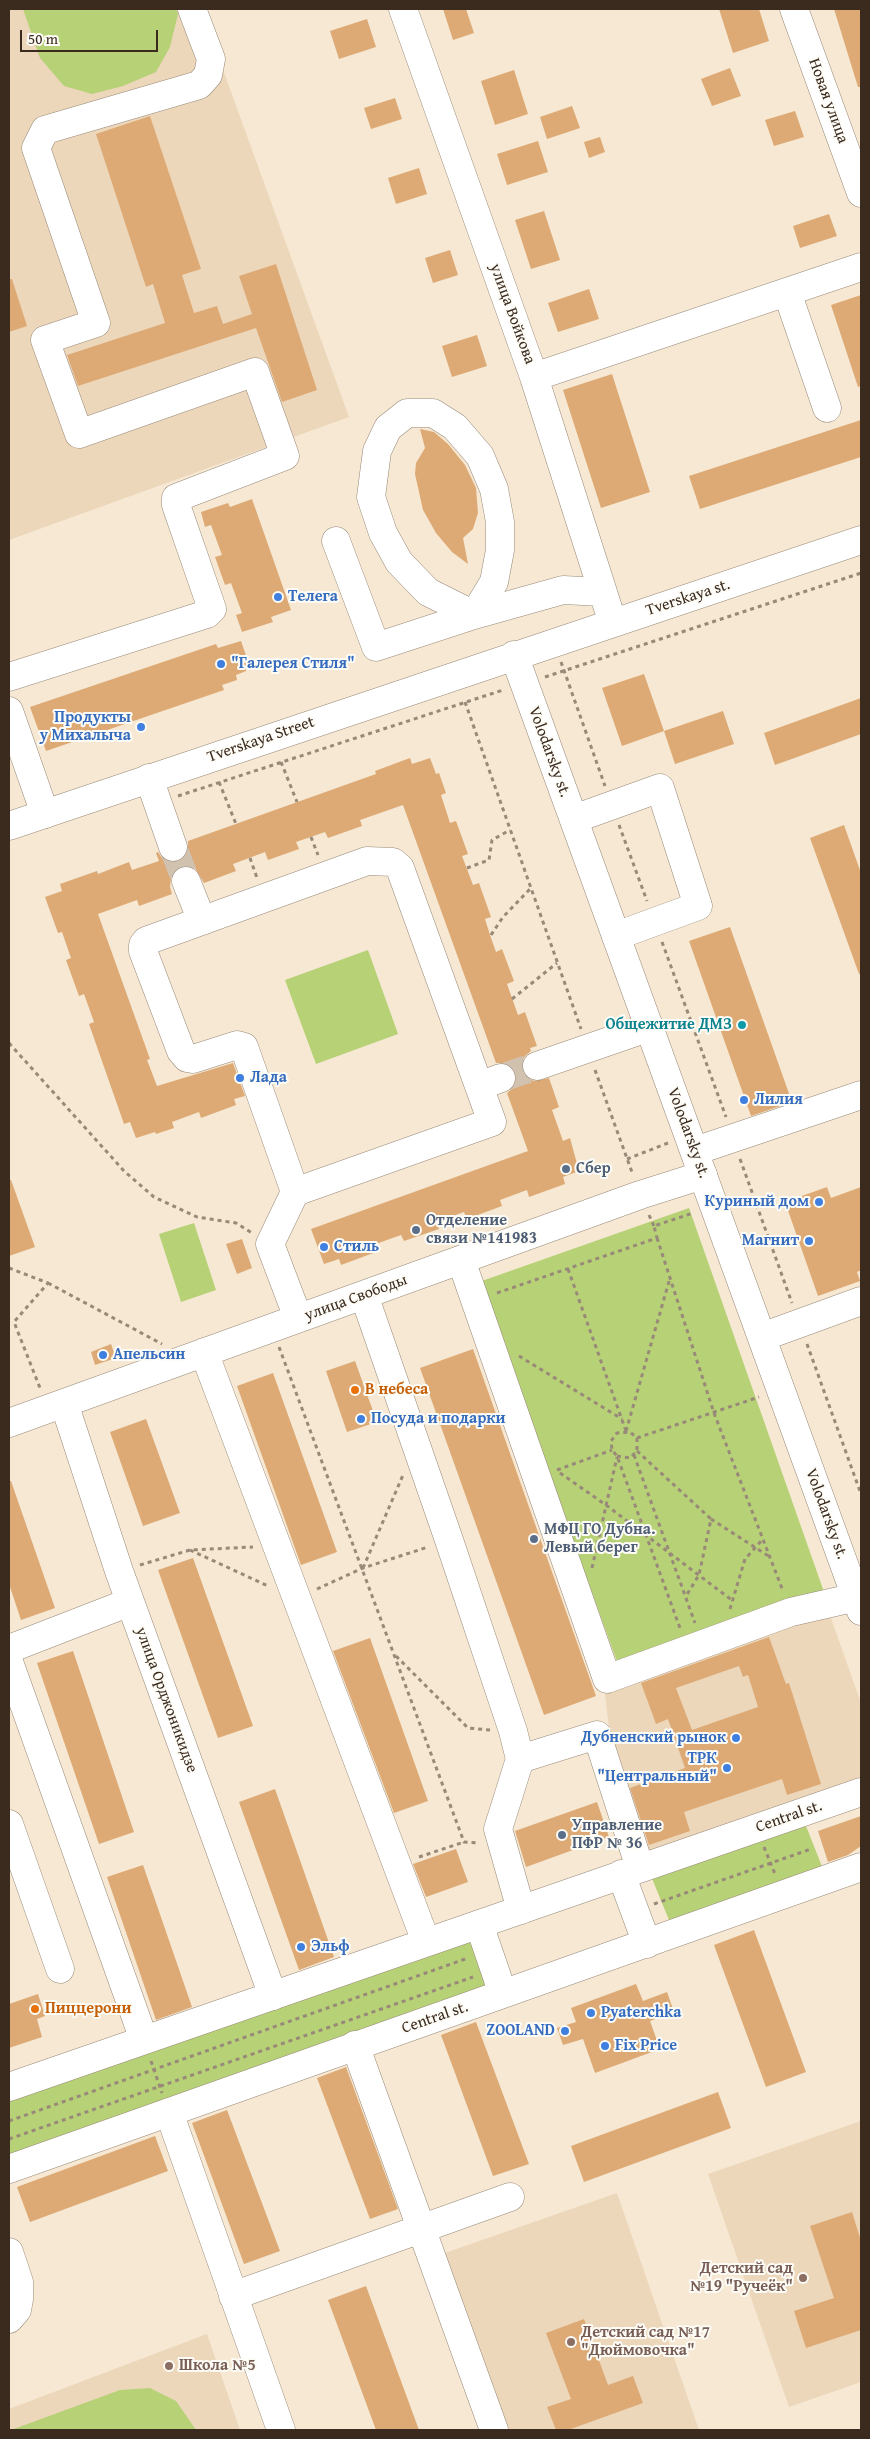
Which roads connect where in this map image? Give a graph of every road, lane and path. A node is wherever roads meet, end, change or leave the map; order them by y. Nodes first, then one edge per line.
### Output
1 (192, 9) edge
2 (403, 9) edge
3 (794, 9) edge
4 (861, 194) edge
5 (861, 268) edge
6 (786, 292) junction
7 (534, 377) junction
8 (826, 408) dead end
9 (861, 540) edge
10 (336, 541) dead end
11 (861, 573) edge
12 (602, 592) junction
13 (474, 615) junction
14 (613, 622) junction
15 (554, 642) junction
16 (514, 655) junction
17 (564, 671) junction
18 (454, 675) junction
19 (9, 677) edge
20 (524, 684) junction
21 (464, 702) junction
22 (9, 711) edge
23 (281, 762) junction
24 (219, 782) junction
25 (153, 791) junction
26 (298, 802) dead end
27 (612, 805) junction
28 (45, 814) junction
29 (574, 819) junction
30 (236, 824) dead end
31 (9, 826) edge
32 (510, 830) junction
33 (172, 847) tunnel mouth
34 (467, 868) dead end
35 (186, 881) tunnel mouth
36 (530, 888) junction
37 (202, 921) junction
38 (655, 922) junction
39 (490, 935) dead end
40 (616, 936) junction
41 (557, 963) junction
42 (512, 999) dead end
43 (650, 1028) junction
44 (9, 1043) edge
45 (588, 1049) junction
46 (537, 1066) tunnel mouth
47 (861, 1095) edge
48 (732, 1139) junction
49 (699, 1163) junction
50 (295, 1192) junction
51 (640, 1195) junction
52 (715, 1206) junction
53 (654, 1226) junction
54 (657, 1238) junction
55 (270, 1244) junction
56 (461, 1260) junction
57 (9, 1268) edge
58 (568, 1269) junction
59 (670, 1277) junction
60 (48, 1283) junction
61 (364, 1295) junction
62 (475, 1301) junction
63 (861, 1301) edge
64 (298, 1318) junction
65 (799, 1324) junction
66 (272, 1328) junction
67 (487, 1336) junction
68 (762, 1337) junction
69 (196, 1355) junction
70 (780, 1389) junction
71 (56, 1406) junction
72 (714, 1413) junction
73 (622, 1420) junction
74 (9, 1423) edge
75 (626, 1431) junction
76 (637, 1438) junction
77 (416, 1444) junction
78 (612, 1450) junction
79 (635, 1453) junction
80 (617, 1456) junction
81 (861, 1494) edge
82 (606, 1505) junction
83 (711, 1519) junction
84 (647, 1536) junction
85 (763, 1539) junction
86 (450, 1540) junction
87 (276, 1546) junction
88 (755, 1549) junction
89 (190, 1550) junction
90 (670, 1554) junction
91 (770, 1557) junction
92 (363, 1568) junction
93 (119, 1571) junction
94 (591, 1572) dead end
95 (699, 1575) junction
96 (686, 1597) junction
97 (296, 1599) junction
98 (733, 1601) junction
99 (859, 1601) edge
100 (130, 1602) junction
101 (791, 1612) junction
102 (728, 1617) dead end
103 (696, 1647) junction
104 (9, 1649) edge
105 (394, 1654) junction
106 (9, 1662) edge
107 (513, 1731) junction
108 (520, 1759) junction
109 (861, 1792) edge
110 (9, 1824) edge
111 (756, 1828) junction
112 (460, 1832) dead end
113 (464, 1842) dead end
114 (810, 1849) dead end
115 (770, 1863) junction
116 (397, 1865) junction
117 (861, 1867) edge
118 (631, 1871) junction
119 (783, 1895) junction
120 (521, 1910) junction
121 (635, 1911) junction
122 (478, 1924) junction
123 (426, 1942) junction
124 (647, 1944) junction
125 (60, 1969) dead end
126 (495, 1972) junction
127 (273, 1996) junction
128 (144, 2040) junction
129 (355, 2046) junction
130 (154, 2070) junction
131 (9, 2087) edge
132 (160, 2087) junction
133 (169, 2112) junction
134 (9, 2121) edge
135 (9, 2139) edge
136 (9, 2169) edge
137 (510, 2197) dead end
138 (422, 2230) junction
139 (9, 2252) edge
140 (234, 2296) junction
141 (9, 2319) edge
142 (281, 2430) edge
143 (494, 2430) edge

1 - 19 street
2 - 7 street, улица Войкова
3 - 4 street, Новая улица
5 - 6 street
6 - 7 street
6 - 8 street
7 - 12 street, улица Войкова
9 - 14 street, Tverskaya st.
10 - 13 street
11 - 17 path
12 - 13 street
12 - 14 street, улица Войкова
13 - 13 street
14 - 15 street, Tverskaya st.
15 - 16 street, Tverskaya st.
15 - 17 path
16 - 18 street, Tverskaya Street
16 - 20 street, Volodarsky st.
17 - 20 path
17 - 27 path
18 - 21 path
18 - 25 street, Tverskaya Street
20 - 21 path
20 - 29 street, Volodarsky st.
21 - 23 path
21 - 32 path
22 - 28 street
23 - 24 path
23 - 26 path
24 - 25 path
24 - 30 path
25 - 28 street, Tverskaya Street
25 - 33 street
27 - 29 street
27 - 38 path
27 - 38 street
28 - 31 street, Tverskaya Street
29 - 40 street, Volodarsky st.
32 - 34 path
32 - 36 path
35 - 37 street
36 - 39 path
36 - 41 path
37 - 50 street
37 - 50 street
38 - 40 street
38 - 48 path
40 - 43 street, Volodarsky st.
41 - 42 path
41 - 45 path
43 - 45 street
43 - 49 street, Volodarsky st.
44 - 55 path
45 - 46 street
45 - 51 path
47 - 48 street, улица Свободы
48 - 49 street, улица Свободы
48 - 65 path
49 - 51 street, улица Свободы
49 - 52 street, Volodarsky st.
50 - 55 street
51 - 53 path
51 - 56 street, улица Свободы
52 - 53 path
52 - 68 street, Volodarsky st.
53 - 54 path
54 - 58 path
54 - 59 path
55 - 64 street
56 - 61 street, улица Свободы
56 - 62 street
57 - 60 path
58 - 62 path
58 - 73 path
59 - 72 path
59 - 75 path
60 - 69 path
60 - 71 path
61 - 64 street, улица Свободы
61 - 77 street
62 - 67 street
63 - 65 street
64 - 66 street, улица Свободы
65 - 68 street
65 - 81 path
66 - 69 street, улица Свободы
66 - 92 path
67 - 73 path
67 - 103 street
68 - 70 street, Volodarsky st.
69 - 71 street, улица Свободы
69 - 87 street
70 - 72 path
70 - 99 street, Volodarsky st.
71 - 74 street, улица Свободы
71 - 93 street, улица Орджоникидзе
72 - 76 path
72 - 85 path
73 - 75 path
75 - 76 path
75 - 78 path
76 - 79 path
77 - 86 street
77 - 92 path
78 - 80 path
78 - 82 path
79 - 80 path
79 - 83 path
79 - 90 path
80 - 82 path
80 - 84 path
82 - 84 path
82 - 94 path
83 - 88 path
83 - 95 path
84 - 90 path
84 - 103 path
85 - 88 path
85 - 91 path
86 - 92 path
86 - 107 street
87 - 89 path
87 - 97 street
88 - 91 path
88 - 98 path
89 - 93 path
89 - 97 path
90 - 95 path
90 - 96 path
91 - 101 path
92 - 97 path
92 - 105 path
93 - 100 street, улица Орджоникидзе
95 - 96 path
95 - 98 path
96 - 103 path
97 - 116 street
98 - 102 path
99 - 101 street
100 - 104 street
100 - 127 street, улица Орджоникидзе
101 - 103 street
105 - 107 path
105 - 112 path
106 - 128 street
107 - 108 street
108 - 118 street
108 - 120 street
109 - 111 street, Central st.
110 - 125 street
111 - 115 path
111 - 118 street, Central st.
113 - 116 path
114 - 115 path
115 - 119 path
115 - 121 path
116 - 123 street
117 - 119 street, Central st.
118 - 120 street, Central st.
118 - 121 street
119 - 124 street, Central st.
120 - 122 street, Central st.
121 - 124 street
122 - 123 street, Central st.
122 - 126 street
123 - 127 street, Central st.
124 - 126 street, Central st.
126 - 129 street, Central st.
126 - 130 path
126 - 132 path
127 - 128 street, Central st.
128 - 130 path
128 - 131 street, Central st.
129 - 133 street, Central st.
129 - 138 street
130 - 132 path
130 - 134 path
132 - 133 path
132 - 135 path
133 - 136 street, Central st.
133 - 140 street
137 - 138 street
138 - 140 street
138 - 143 street
139 - 141 street
140 - 142 street

